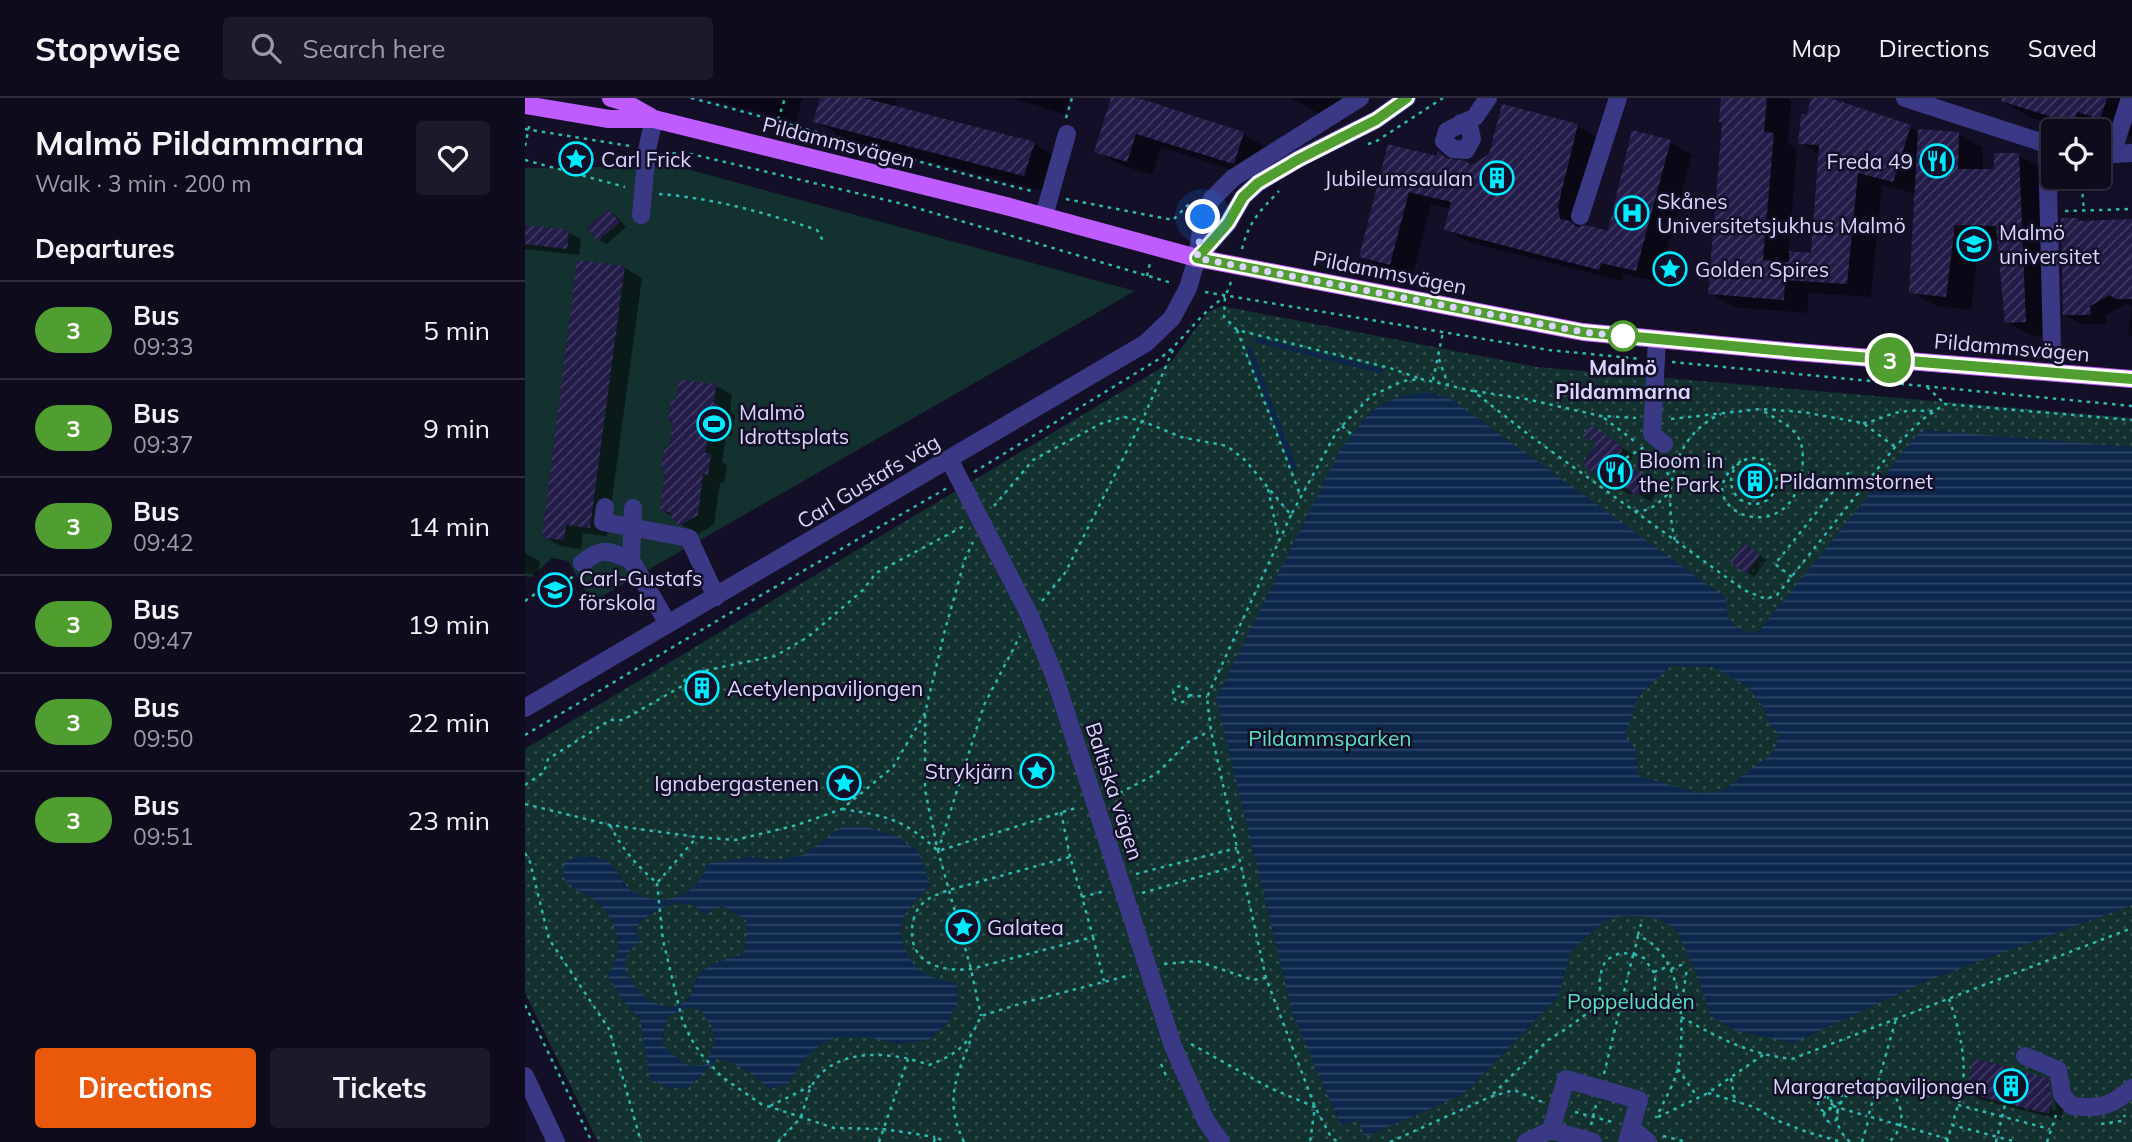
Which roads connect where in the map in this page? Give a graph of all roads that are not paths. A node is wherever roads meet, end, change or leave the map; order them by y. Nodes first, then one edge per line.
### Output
1 (611, 98) edge
2 (1360, 98) edge
3 (1407, 98) edge
4 (1489, 98) edge
5 (1618, 98) edge
6 (1906, 98) edge
7 (2130, 98) edge
8 (1928, 101) edge
9 (568, 104) edge
10 (525, 105) edge
11 (654, 119) junction
12 (1461, 123) dead end
13 (1067, 134) road end
14 (2111, 141) edge
15 (2041, 142) edge
16 (2132, 153) edge
17 (2111, 154) edge
18 (2050, 189) edge
19 (641, 215) dead end
20 (1044, 216) junction
21 (1580, 216) dead end
22 (1197, 258) junction
23 (1657, 339) junction
24 (2052, 348) dead end
25 (2132, 379) edge
26 (1664, 444) dead end
27 (949, 459) junction
28 (605, 507) dead end
29 (633, 508) dead end
30 (631, 527) junction
31 (631, 560) junction
32 (582, 563) road end
33 (716, 597) junction
34 (668, 625) junction
35 (525, 708) edge
36 (2025, 1056) dead end
37 (525, 1076) edge
38 (2132, 1088) edge
39 (1551, 1130) junction
40 (1629, 1135) edge
41 (556, 1142) edge
42 (1221, 1142) edge
43 (1526, 1142) edge
44 (1593, 1142) edge
45 (1648, 1142) edge

1 - 11 main road, Pildammsvägen
2 - 22 street, Carl Gustafs väg
3 - 22 street, Carl Gustafs väg
4 - 12 street
5 - 21 street
6 - 8 street
7 - 14 street
8 - 15 street
9 - 10 main road, Pildammsvägen
9 - 11 main road, Pildammsvägen
11 - 19 street
11 - 20 main road, Pildammsvägen
13 - 20 street
16 - 17 street
18 - 24 street
20 - 22 main road, Pildammsvägen
22 - 23 main road, Pildammsvägen
22 - 27 street, Carl Gustafs väg
23 - 25 main road, Pildammsvägen
23 - 26 street
27 - 33 street, Carl Gustafs väg
27 - 42 street, Baltiska vägen
28 - 30 street
29 - 30 street
30 - 31 street
30 - 33 street
31 - 32 street
31 - 34 street
33 - 34 street, Carl Gustafs väg
34 - 35 street, Carl Gustafs väg
36 - 38 street
37 - 41 street
39 - 40 street
39 - 43 street
39 - 44 street
40 - 45 street

